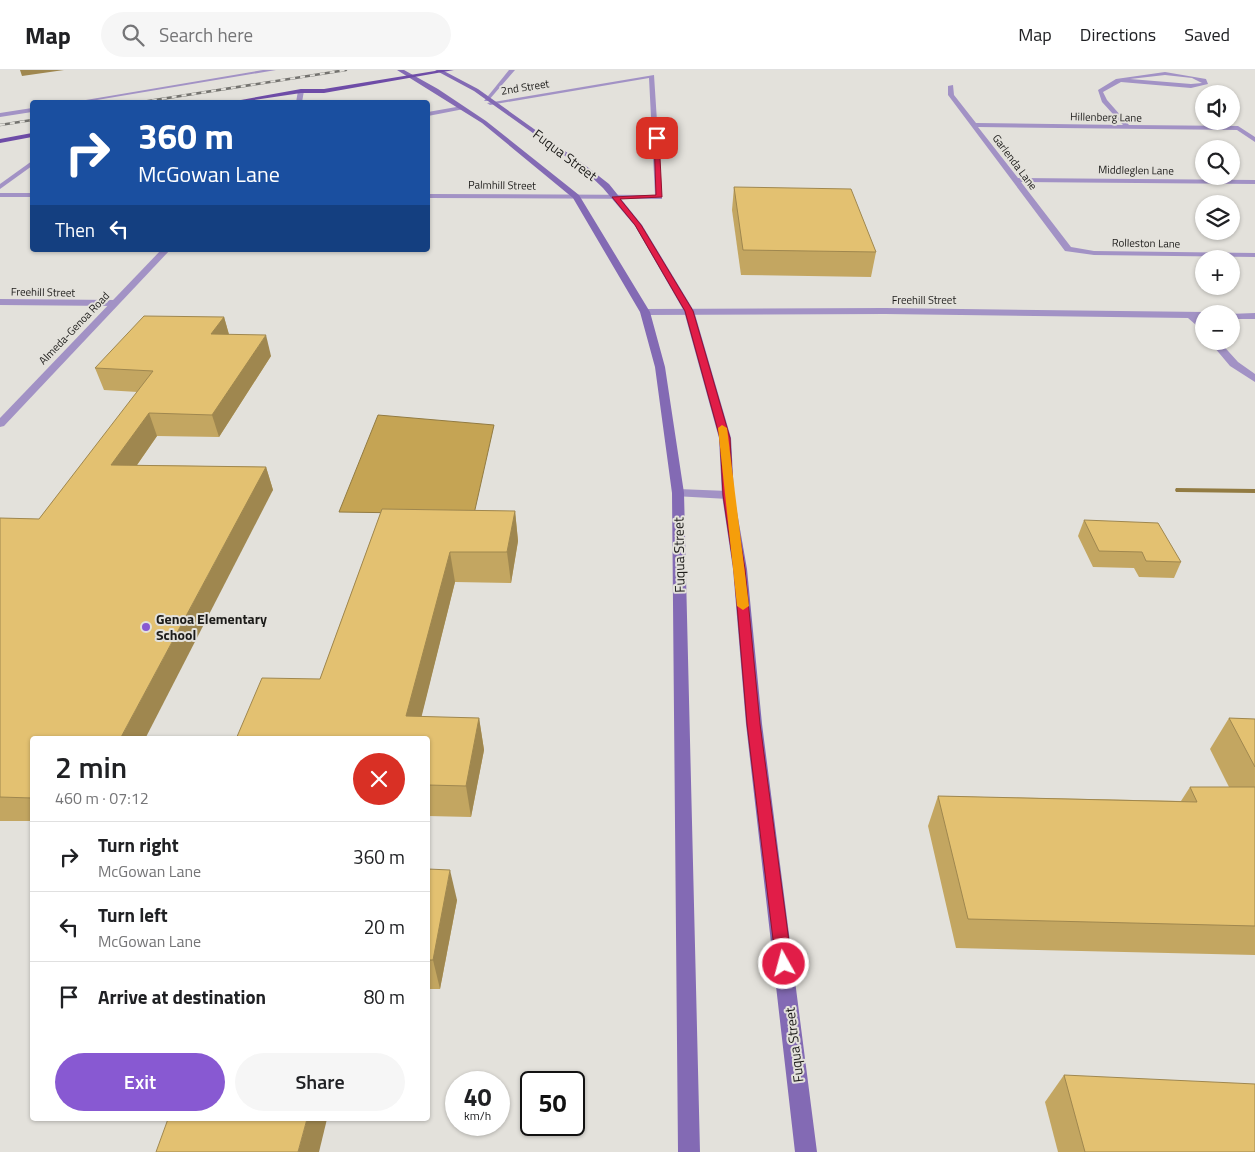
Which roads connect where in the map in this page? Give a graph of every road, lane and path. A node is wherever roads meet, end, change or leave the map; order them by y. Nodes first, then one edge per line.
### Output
1 (273, 70) edge
2 (450, 70) edge
3 (512, 70) edge
4 (402, 71) edge
5 (440, 71) edge
6 (412, 73) edge
7 (652, 76) joint
8 (1118, 80) junction
9 (951, 86) dead end
10 (301, 91) junction
11 (89, 100) edge
12 (245, 100) edge
13 (299, 100) edge
14 (488, 101) junction
15 (462, 108) junction
16 (30, 110) edge
17 (430, 114) edge
18 (0, 115) edge
19 (974, 125) junction
20 (1128, 127) junction
21 (30, 135) edge
22 (1255, 140) edge
23 (0, 141) edge
24 (30, 165) edge
25 (1016, 180) junction
26 (1255, 182) edge
27 (0, 187) edge
28 (0, 195) edge
29 (30, 195) edge
30 (430, 196) edge
31 (576, 197) junction
32 (616, 197) junction
33 (1068, 249) joint
34 (164, 252) edge
35 (1254, 256) edge
36 (0, 302) edge
37 (115, 304) junction
38 (689, 311) junction
39 (645, 312) junction
40 (1191, 315) junction
41 (1195, 315) edge
42 (1240, 316) edge
43 (1255, 316) edge
44 (1195, 320) edge
45 (1222, 350) edge
46 (1254, 379) edge
47 (0, 424) edge
48 (678, 493) junction
49 (728, 495) junction
50 (689, 1152) edge
51 (806, 1152) edge

1 - 11 street
2 - 5 main road
3 - 14 street
4 - 6 main road, Fuqua Street
4 - 10 main road
5 - 6 main road
5 - 14 main road, Fuqua Street
6 - 10 main road
6 - 15 main road, Fuqua Street
7 - 14 street, 2nd Street
7 - 32 street, Palmhill Street
8 - 8 street
8 - 20 street
9 - 19 street, Garlenda Lane
10 - 12 main road
10 - 13 street
14 - 32 main road, Fuqua Street
15 - 17 street
15 - 31 main road, Fuqua Street
16 - 18 street
19 - 20 street, Hillenberg Lane
19 - 25 street, Garlenda Lane
20 - 22 street, Hillenberg Lane
21 - 23 main road
24 - 27 street
25 - 26 street, Middleglen Lane
25 - 33 street, Garlenda Lane
28 - 29 street
30 - 31 street, Palmhill Street
31 - 32 street, Palmhill Street
31 - 39 main road, Fuqua Street
32 - 38 main road, Fuqua Street
33 - 35 street, Rolleston Lane
34 - 37 street, Almeda-Genoa Road
36 - 37 street, Freehill Street
37 - 47 street, Almeda-Genoa Road
38 - 39 street, Freehill Street
38 - 40 street, Freehill Street
38 - 49 main road, Fuqua Street
39 - 48 main road, Fuqua Street
40 - 41 street, Freehill Street
40 - 44 street
42 - 43 street
45 - 46 street
48 - 49 street
48 - 50 main road, Fuqua Street
49 - 51 main road, Fuqua Street

